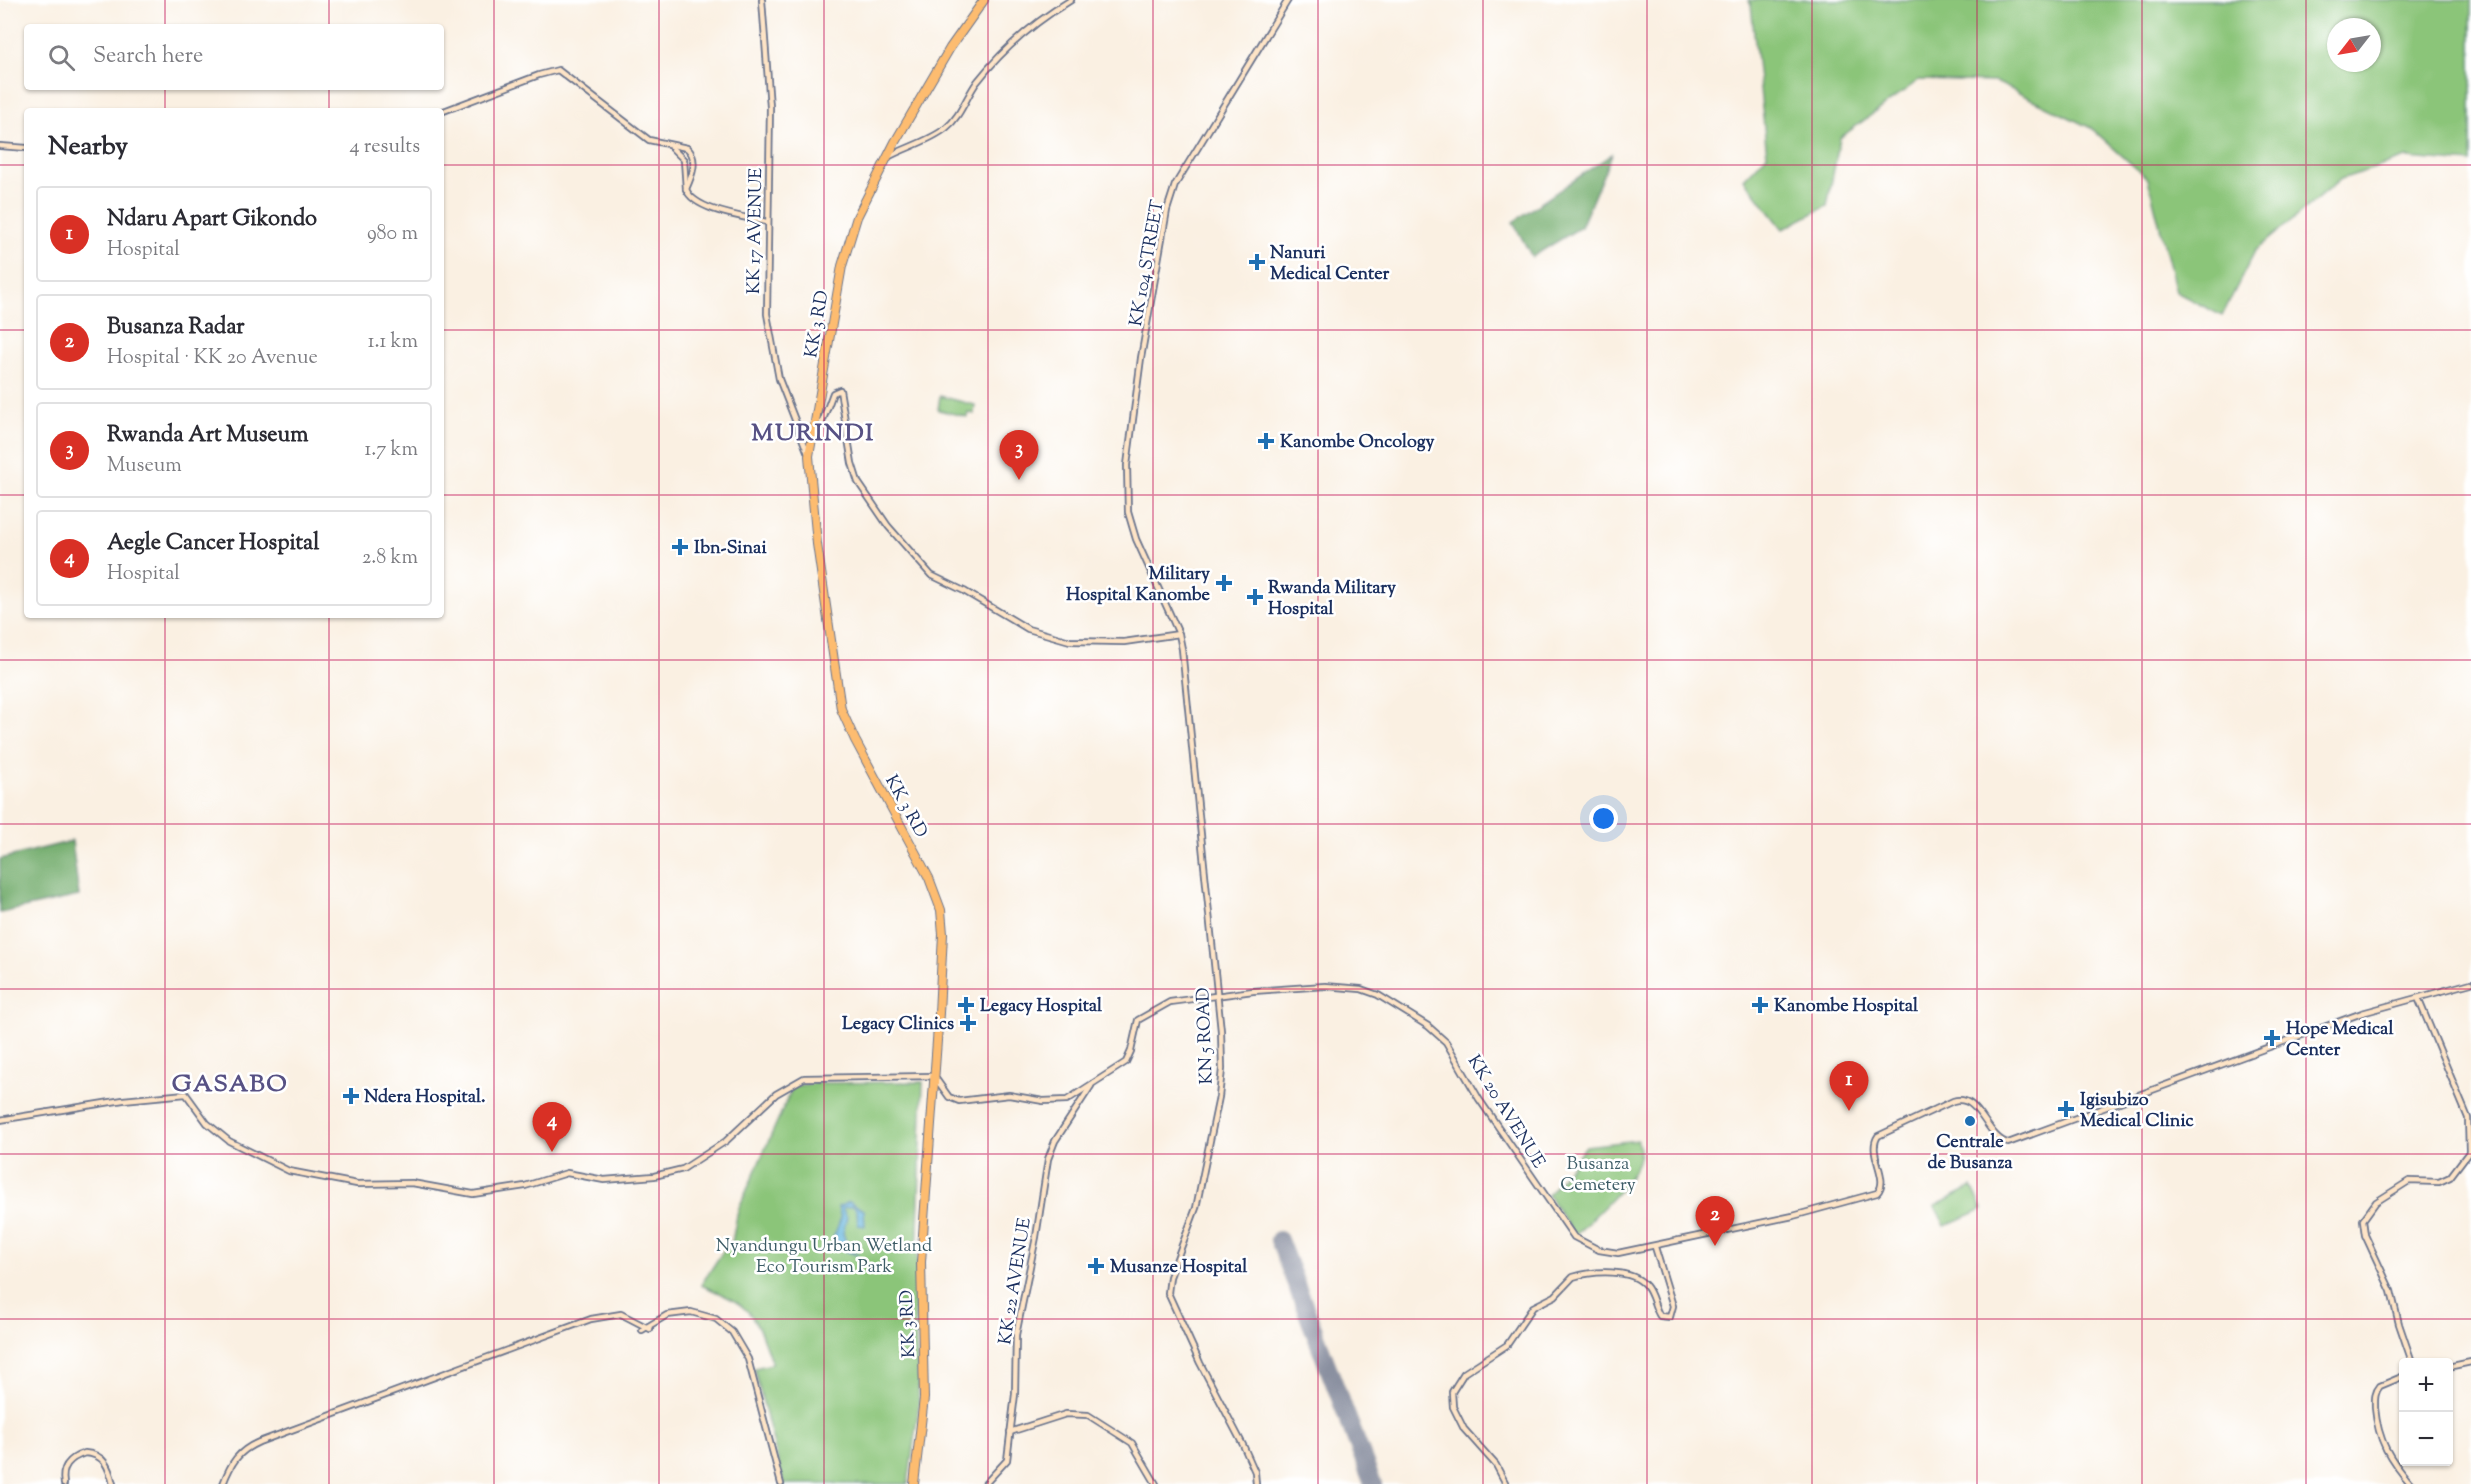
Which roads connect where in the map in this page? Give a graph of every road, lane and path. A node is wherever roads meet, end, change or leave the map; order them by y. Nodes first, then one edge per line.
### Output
1 (762, 0) edge
2 (984, 0) edge
3 (1071, 0) edge
4 (1288, 0) edge
5 (444, 111) edge
6 (895, 142) junction
7 (0, 146) edge
8 (669, 146) junction
9 (24, 148) edge
10 (904, 149) junction
11 (888, 157) junction
12 (686, 189) junction
13 (767, 222) junction
14 (812, 436) junction
15 (809, 456) junction
16 (1130, 525) joint
17 (1179, 634) junction
18 (2471, 983) edge
19 (1216, 996) junction
20 (2418, 998) junction
21 (934, 1077) junction
22 (1092, 1086) junction
23 (0, 1120) edge
24 (1655, 1247) junction
25 (2411, 1358) edge
26 (2471, 1362) edge
27 (2453, 1365) edge
28 (2399, 1378) edge
29 (1010, 1432) junction
30 (64, 1484) edge
31 (113, 1484) edge
32 (223, 1484) edge
33 (781, 1484) edge
34 (914, 1484) edge
35 (985, 1484) edge
36 (1156, 1484) edge
37 (1256, 1484) edge
38 (1506, 1484) edge
39 (2411, 1484) edge

1 - 13 main road, KK 17 AVENUE
2 - 6 highway, KK 3 RD
3 - 10 main road
4 - 16 main road, KK 104 STREET
5 - 8 main road
6 - 10 main road
6 - 11 highway, KK 3 RD
7 - 9 main road
8 - 12 main road
8 - 12 main road
10 - 11 main road
11 - 14 highway, KK 3 RD
12 - 13 main road
13 - 15 main road, KK 17 AVENUE
14 - 15 highway, KK 3 RD
14 - 17 main road
15 - 21 highway, KK 3 RD
16 - 17 main road, KN 5 ROAD
17 - 19 main road, KN 5 ROAD
18 - 20 main road, KK 20 AVENUE
19 - 22 main road, KK 20 AVENUE
19 - 24 main road, KK 20 AVENUE
19 - 37 main road, KN 5 ROAD
20 - 24 main road, KK 20 AVENUE
20 - 25 main road
21 - 22 main road
21 - 23 main road
21 - 34 highway, KK 3 RD
22 - 29 main road, KK 22 AVENUE
24 - 38 main road
26 - 27 main road
28 - 39 main road
29 - 35 main road, KK 22 AVENUE
29 - 36 main road
30 - 31 main road
32 - 33 main road

